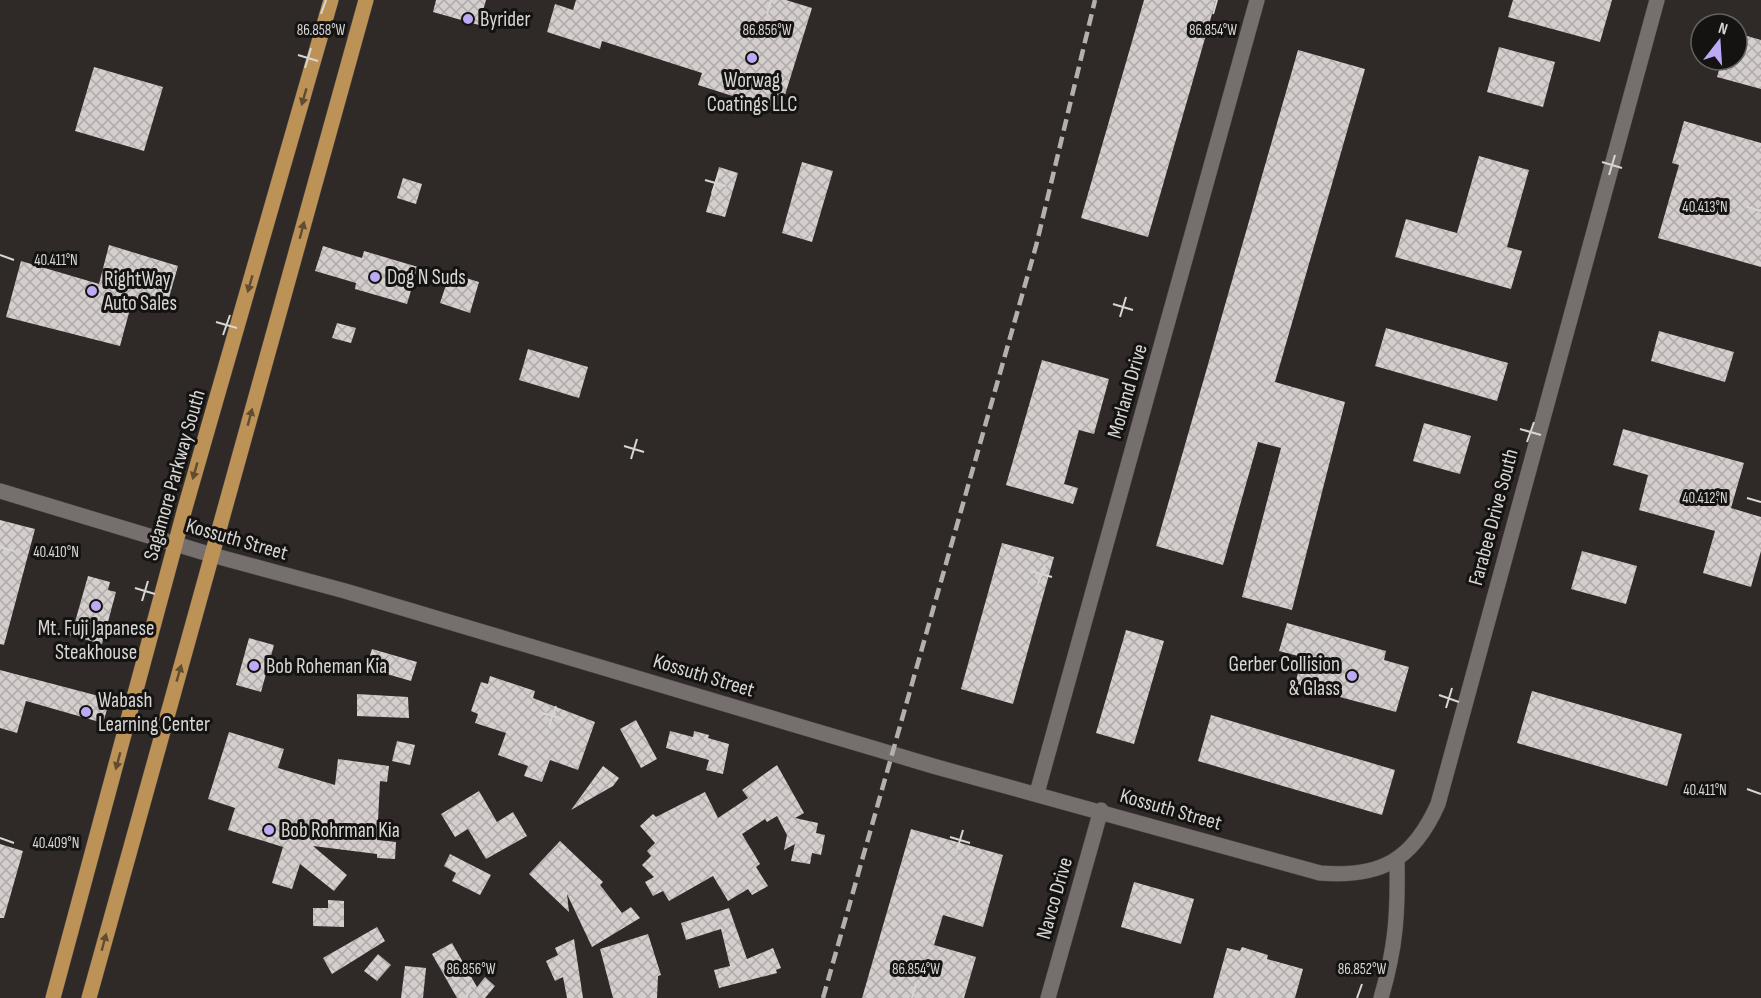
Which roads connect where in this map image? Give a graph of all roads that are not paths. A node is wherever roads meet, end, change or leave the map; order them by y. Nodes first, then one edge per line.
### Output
1 (331, 0) edge
2 (366, 0) edge
3 (1257, 0) edge
4 (1657, 0) edge
5 (0, 491) edge
6 (175, 544) junction
7 (212, 555) junction
8 (1037, 793) junction
9 (1101, 810) junction
10 (1397, 860) junction
11 (53, 998) edge
12 (88, 998) edge
13 (1048, 998) edge
14 (1381, 998) edge

1 -> 6 main road, Sagamore Parkway South
7 -> 2 main road
3 - 8 street, Morland Drive
4 - 10 street, Farabee Drive South
5 - 6 street, Kossuth Street
6 - 7 street, Kossuth Street
6 -> 11 main road, Sagamore Parkway South
7 - 8 street, Kossuth Street
12 -> 7 main road
8 - 9 street, Kossuth Street
9 - 10 street, Kossuth Street
9 - 13 street, Navco Drive
10 - 14 street

